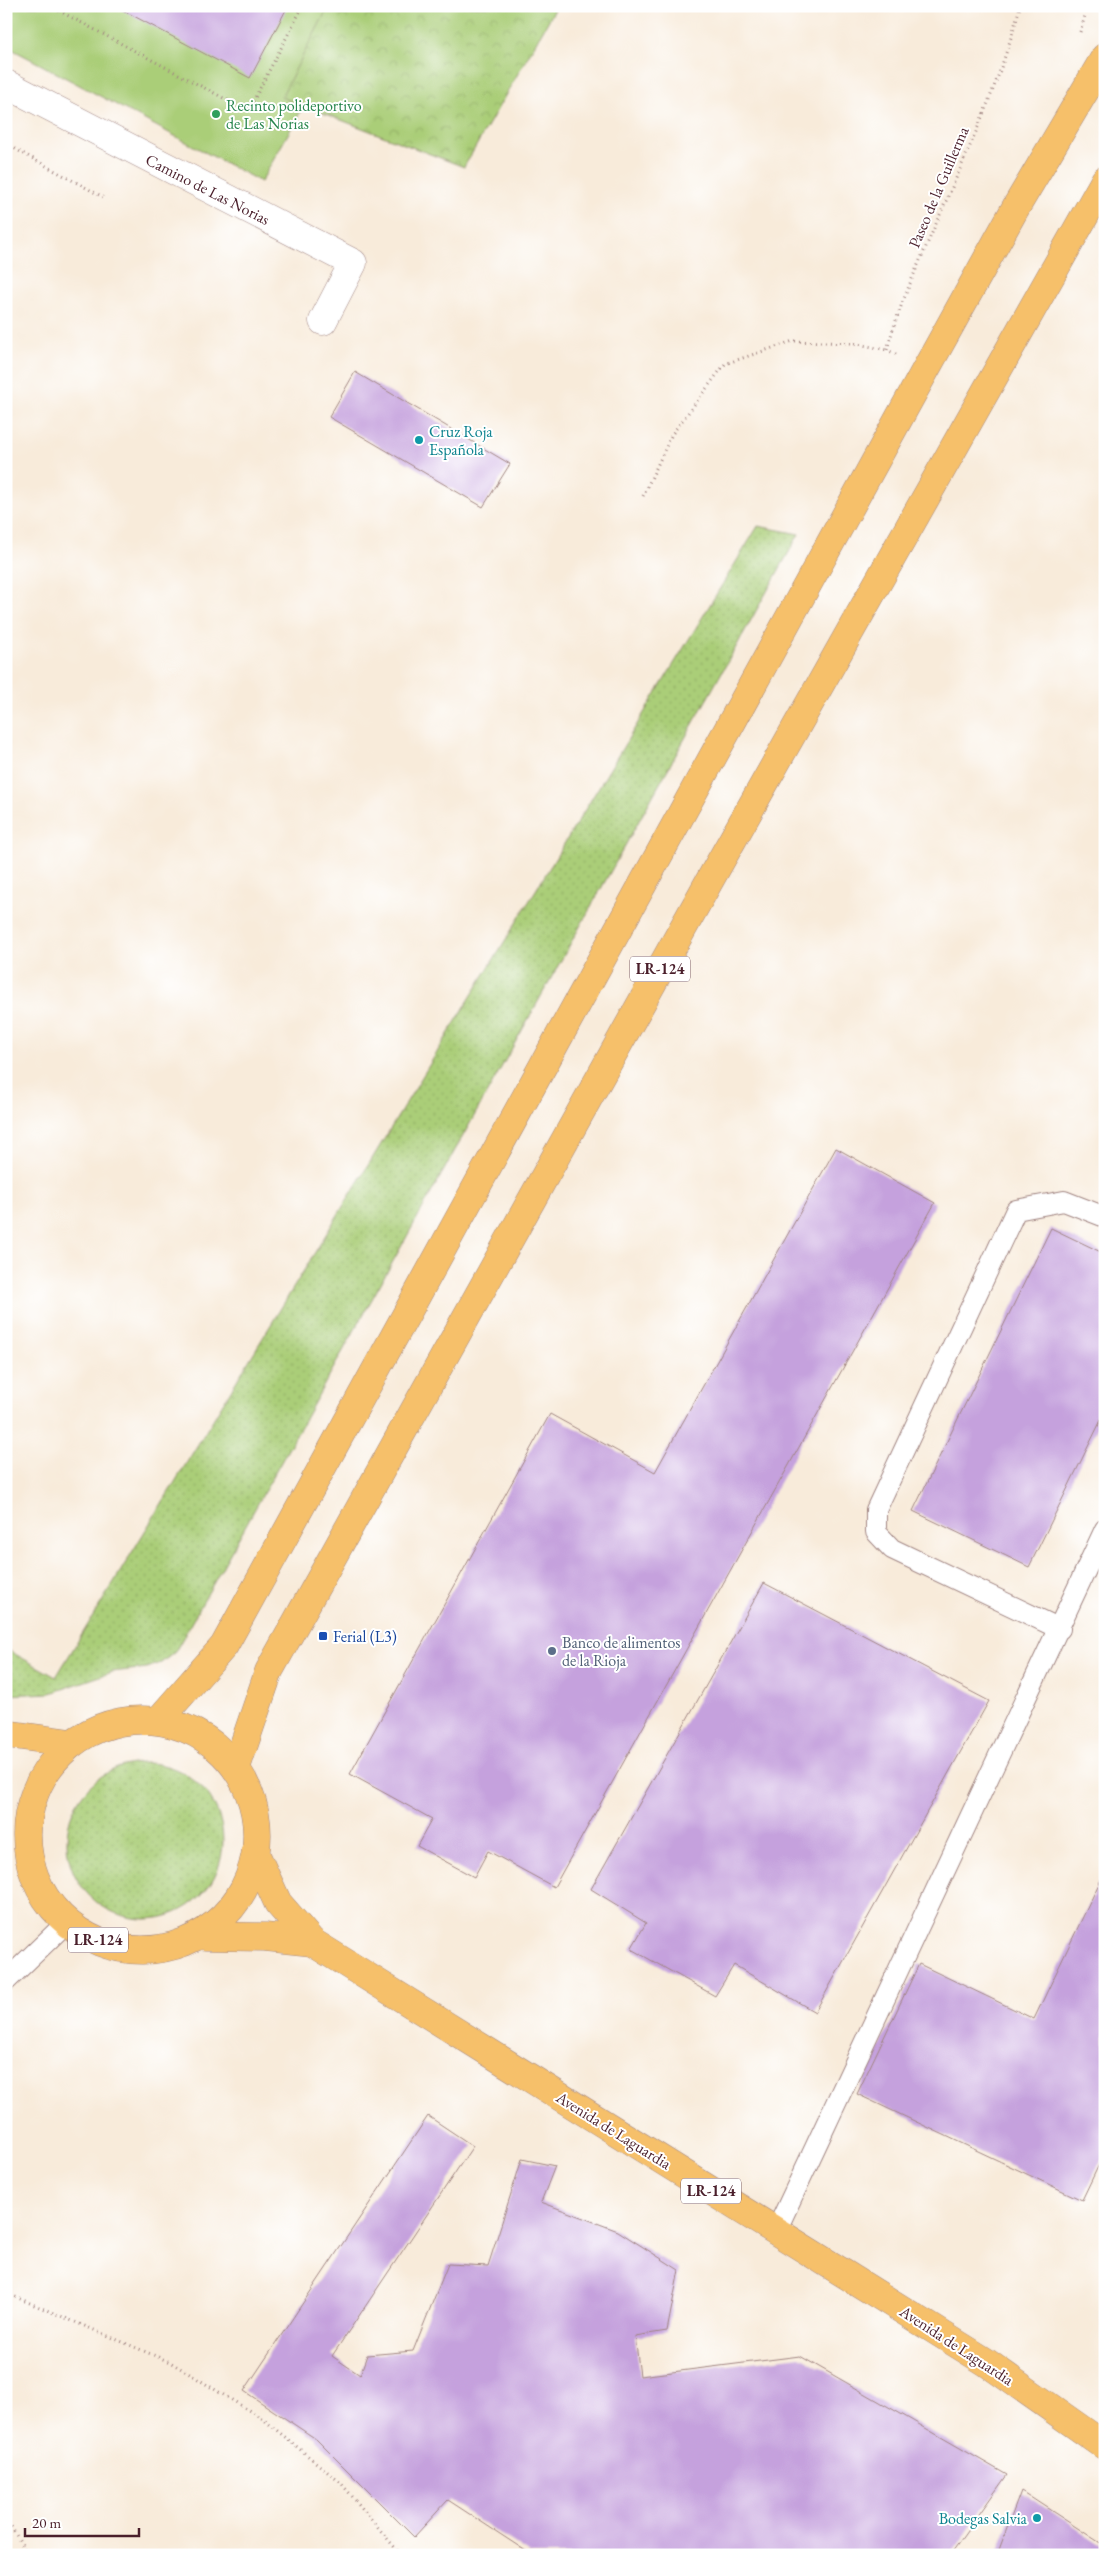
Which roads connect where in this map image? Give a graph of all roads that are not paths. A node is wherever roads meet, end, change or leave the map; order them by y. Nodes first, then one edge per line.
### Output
1 (1098, 68) edge
2 (6, 84) edge
3 (1105, 180) edge
4 (323, 321) dead end
5 (1105, 1217) edge
6 (1105, 1529) edge
7 (1060, 1629) junction
8 (159, 1720) junction
9 (6, 1734) edge
10 (71, 1743) junction
11 (236, 1768) junction
12 (6, 1838) edge
13 (256, 1855) junction
14 (28, 1860) junction
15 (67, 1922) junction
16 (205, 1936) junction
17 (312, 1942) junction
18 (6, 1981) edge
19 (776, 2231) junction
20 (1105, 2446) edge

1 - 8 main road
2 - 4 street, Camino de Las Norias
3 - 11 main road, LR-124
5 - 7 lane
6 - 7 lane
7 - 19 lane
8 - 10 main road, LR-124
8 - 11 main road, LR-124
9 - 10 main road
10 - 14 main road, LR-124
11 - 13 main road, LR-124
12 - 14 main road
13 - 16 main road, LR-124
13 - 17 main road, LR-124
14 - 15 main road, LR-124
15 - 16 main road, LR-124
15 - 18 lane
16 - 17 main road, Avenida de Laguardia / LR-124
17 - 19 main road, Avenida de Laguardia / LR-124
19 - 20 main road, Avenida de Laguardia / LR-124

